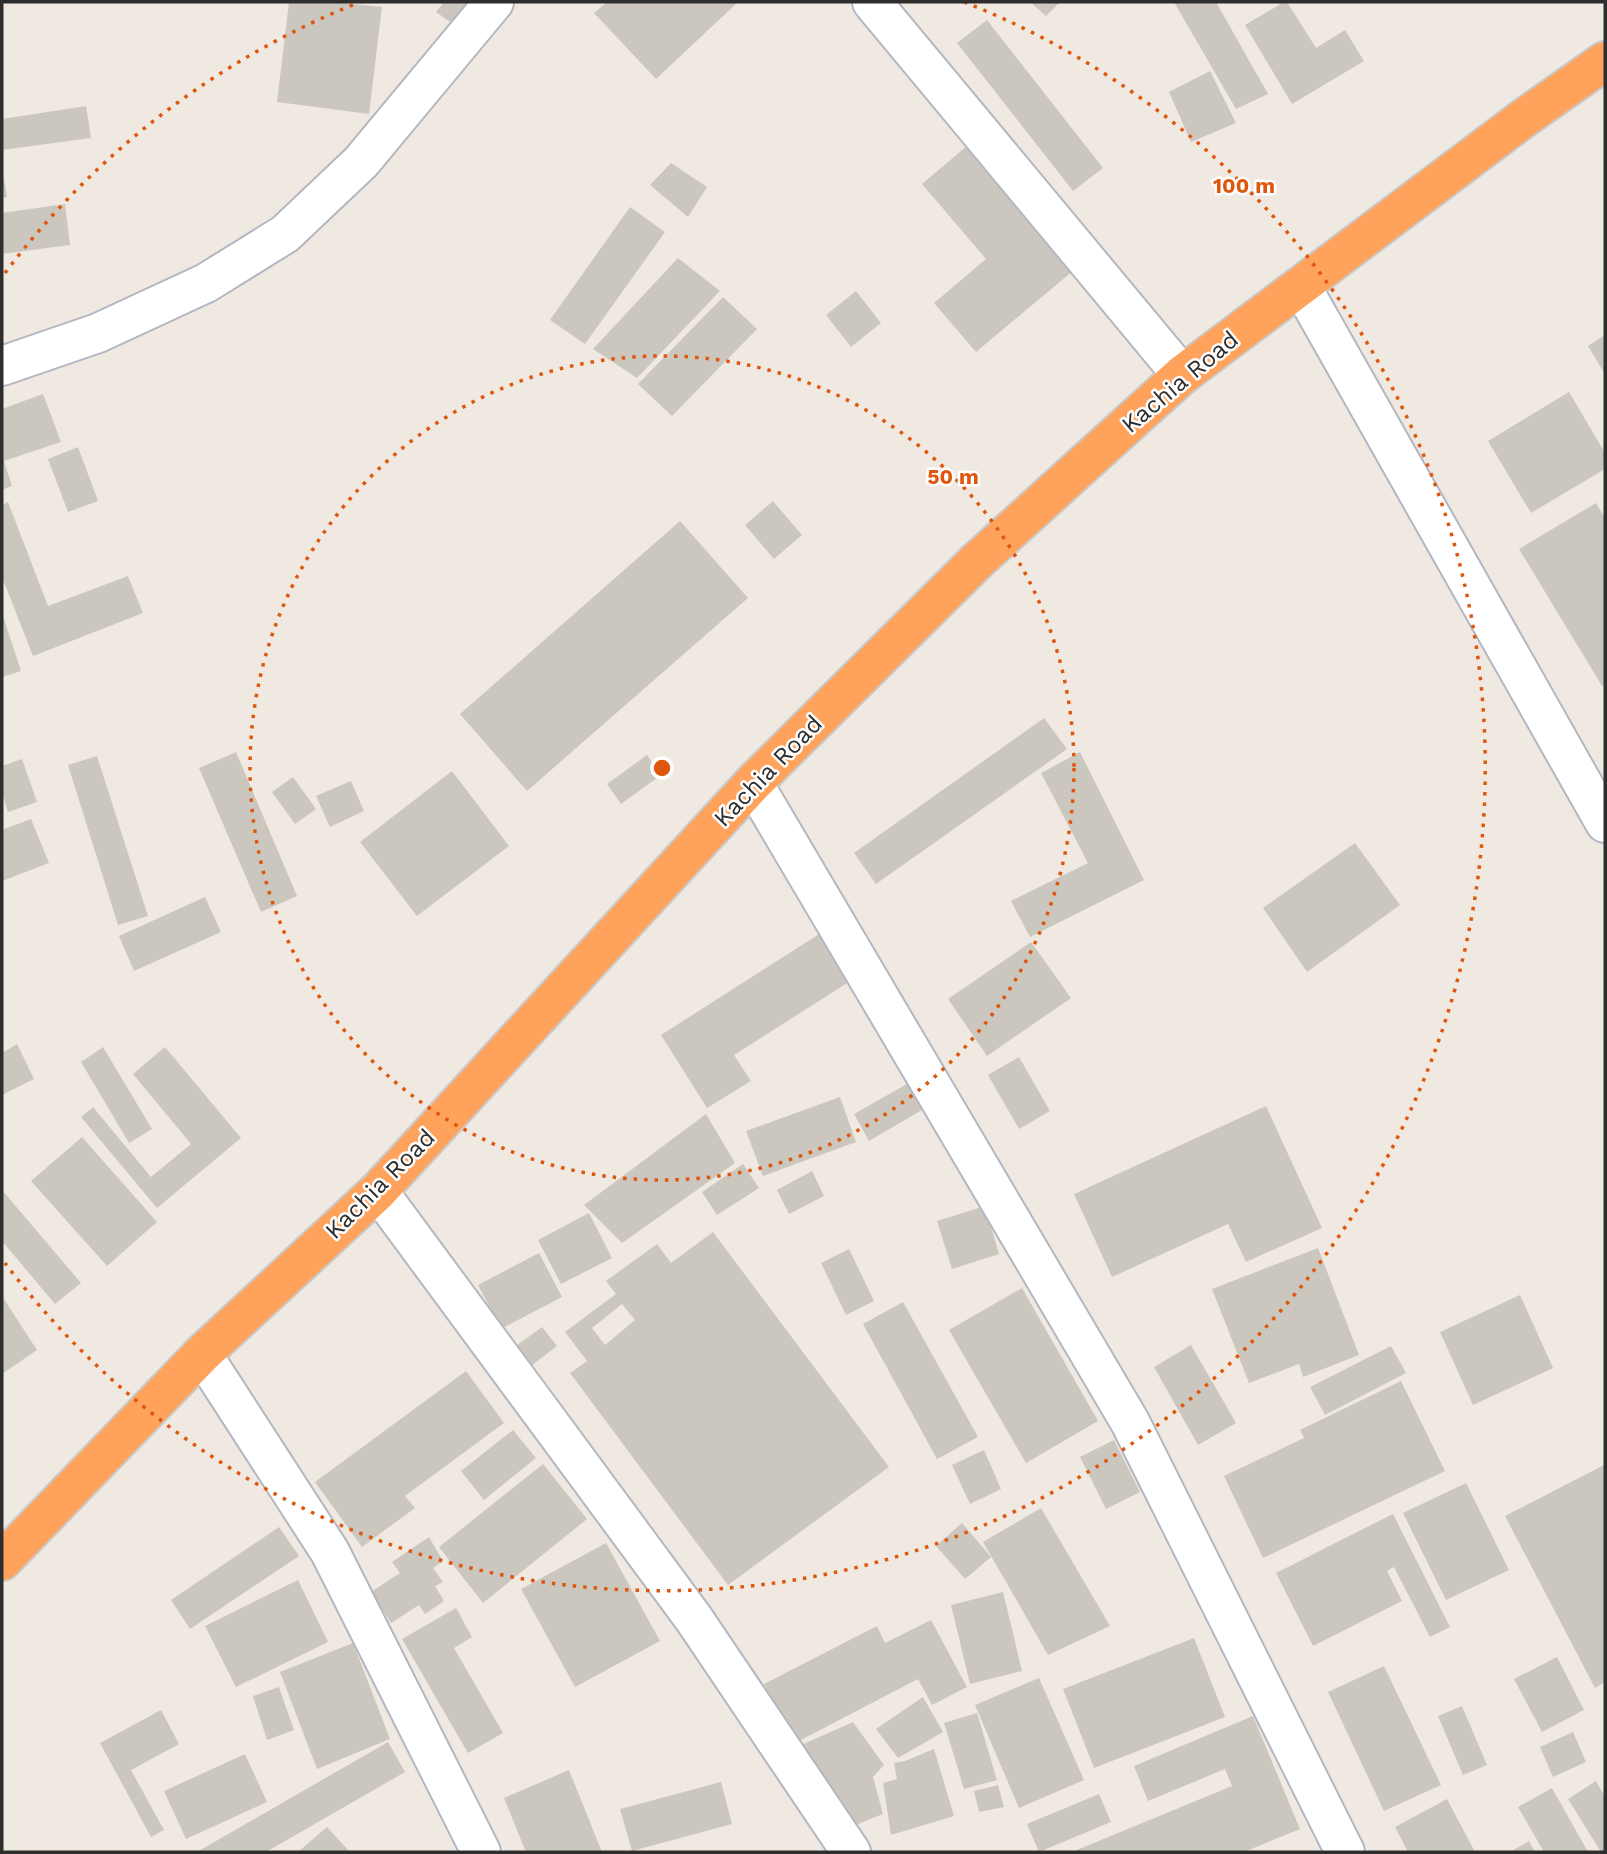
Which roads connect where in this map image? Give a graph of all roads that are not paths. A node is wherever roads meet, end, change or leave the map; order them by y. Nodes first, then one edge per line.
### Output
1 (494, 2) edge
2 (872, 2) edge
3 (1605, 61) edge
4 (1301, 286) junction
5 (2, 366) edge
6 (1182, 375) junction
7 (753, 783) junction
8 (1605, 823) edge
9 (378, 1191) junction
10 (202, 1354) junction
11 (2, 1561) edge
12 (481, 1852) edge
13 (852, 1852) edge
14 (1345, 1852) edge

1 - 5 street
2 - 6 street
3 - 4 highway, Kachia Road
4 - 6 highway, Kachia Road
4 - 8 street
6 - 7 highway, Kachia Road
7 - 9 highway, Kachia Road
7 - 14 street
9 - 10 highway, Kachia Road
9 - 13 street
10 - 11 highway, Kachia Road
10 - 12 street

